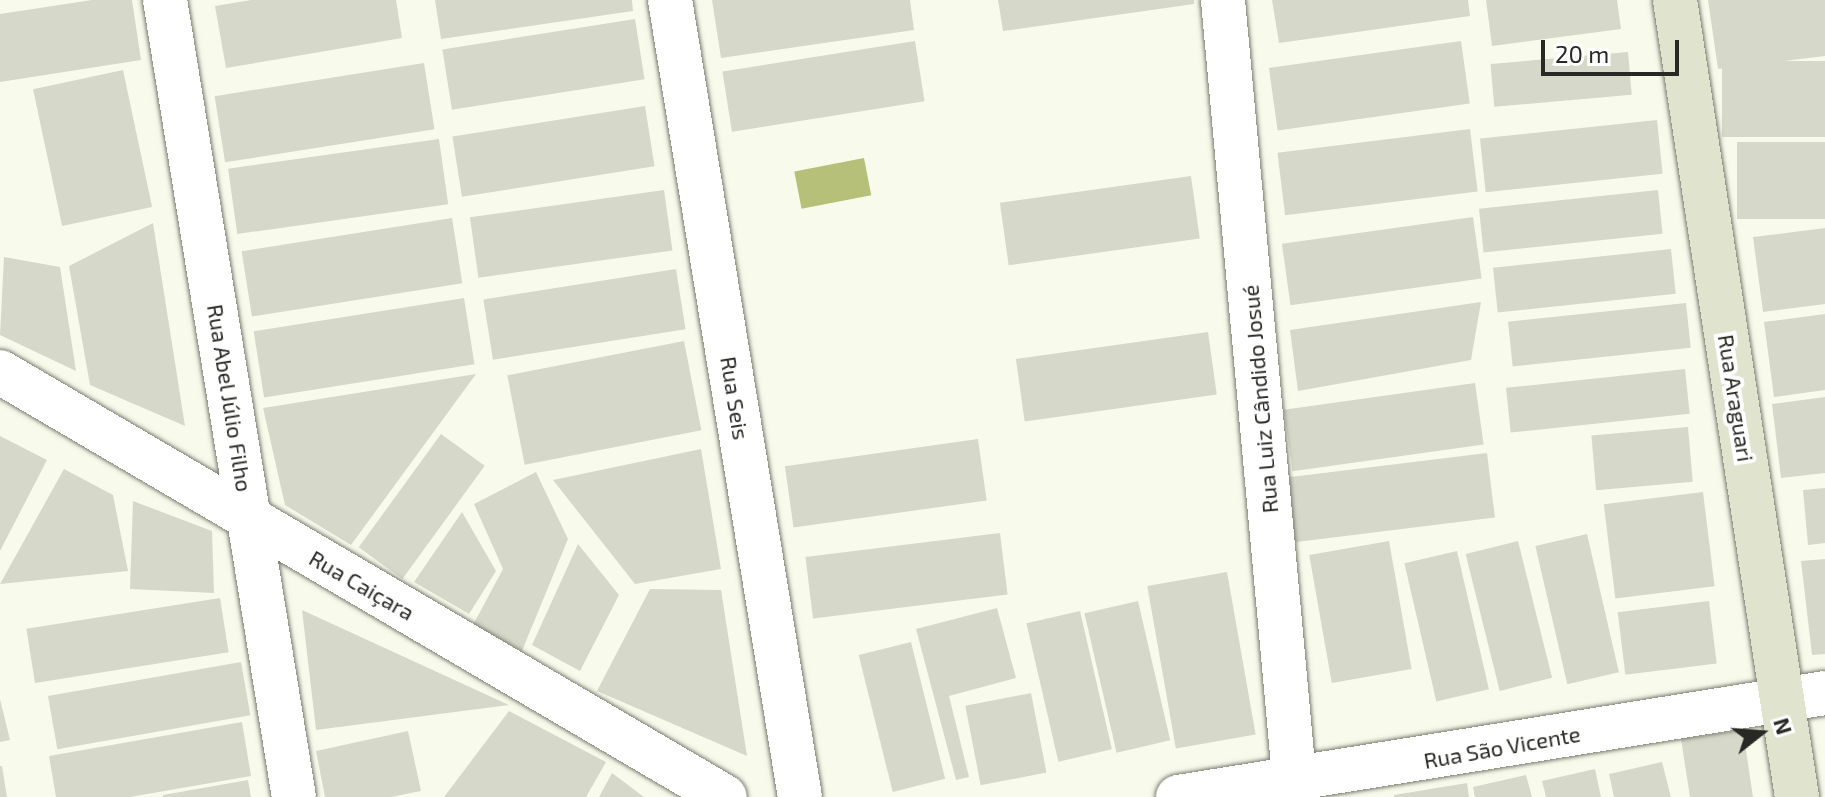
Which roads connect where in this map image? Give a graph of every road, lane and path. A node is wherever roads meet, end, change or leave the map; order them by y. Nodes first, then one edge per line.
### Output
1 (165, 0) edge
2 (670, 0) edge
3 (1223, 0) edge
4 (1675, 0) edge
5 (0, 372) edge
6 (250, 519) junction
7 (1825, 693) edge
8 (1782, 700) junction
9 (1295, 789) edge
10 (294, 797) edge
11 (725, 797) edge
12 (800, 797) edge
13 (1178, 797) edge
14 (1797, 797) edge

1 - 6 street, Rua Abel Júlio Filho
2 - 12 street, Rua Seis
3 - 9 street, Rua Luiz Cândido Josué
4 - 8 street, Rua Araguari
5 - 6 street, Rua Caiçara
6 - 10 street, Rua Abel Júlio Filho
6 - 11 street, Rua Caiçara
7 - 8 street, Rua São Vicente
8 - 9 street, Rua São Vicente
8 - 14 street, Rua Araguari
9 - 13 street, Rua São Vicente

